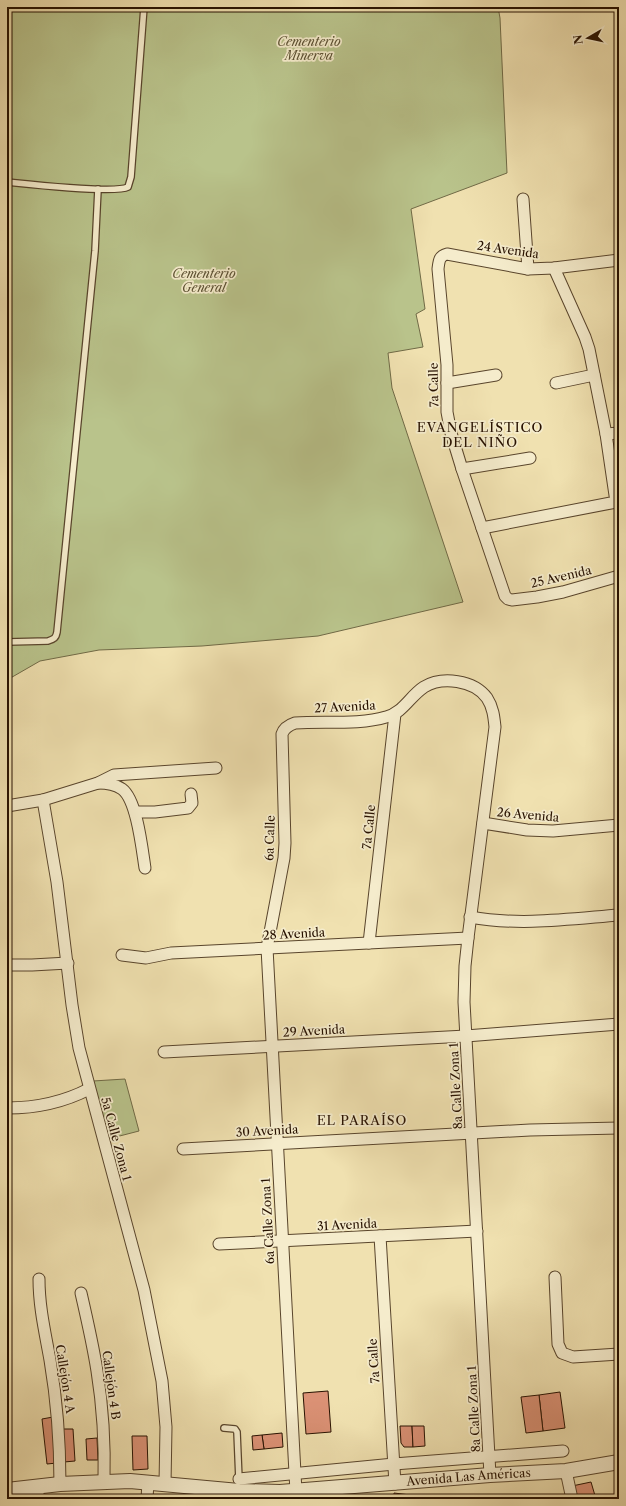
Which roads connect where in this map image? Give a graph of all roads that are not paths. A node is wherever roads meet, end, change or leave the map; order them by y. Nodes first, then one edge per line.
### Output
1 (144, 7) edge
2 (7, 182) edge
3 (98, 189) junction
4 (523, 199) dead end
5 (441, 256) joint
6 (619, 260) edge
7 (554, 268) junction
8 (528, 269) junction
9 (496, 375) dead end
10 (594, 375) junction
11 (556, 383) dead end
12 (447, 384) junction
13 (619, 432) edge
14 (606, 434) junction
15 (530, 458) dead end
16 (462, 469) junction
17 (482, 528) junction
18 (619, 576) edge
19 (508, 599) joint
20 (7, 642) edge
21 (487, 698) joint
22 (395, 714) junction
23 (285, 728) joint
24 (216, 768) dead end
25 (98, 783) junction
26 (191, 794) dead end
27 (43, 800) junction
28 (7, 806) edge
29 (135, 812) junction
30 (483, 823) junction
31 (619, 825) edge
32 (145, 868) dead end
33 (619, 916) edge
34 (470, 917) junction
35 (468, 938) junction
36 (369, 943) junction
37 (267, 948) junction
38 (122, 955) dead end
39 (68, 963) junction
40 (7, 965) edge
41 (619, 1024) edge
42 (466, 1036) junction
43 (272, 1046) junction
44 (164, 1052) dead end
45 (89, 1089) junction
46 (7, 1108) edge
47 (619, 1128) edge
48 (472, 1133) junction
49 (277, 1144) junction
50 (183, 1149) dead end
51 (477, 1231) junction
52 (380, 1236) junction
53 (282, 1241) junction
54 (219, 1244) dead end
55 (555, 1277) dead end
56 (39, 1279) dead end
57 (81, 1293) dead end
58 (619, 1354) edge
59 (224, 1428) dead end
60 (563, 1451) dead end
61 (489, 1456) junction
62 (619, 1462) edge
63 (394, 1464) junction
64 (566, 1471) junction
65 (295, 1473) junction
66 (490, 1475) junction
67 (104, 1482) junction
68 (148, 1482) junction
69 (60, 1484) junction
70 (165, 1484) junction
71 (395, 1484) junction
72 (7, 1490) edge
73 (239, 1490) edge
74 (296, 1492) junction
75 (38, 1493) edge
76 (329, 1494) edge
77 (146, 1499) edge
78 (572, 1499) edge

1 - 3 lane
2 - 3 lane
3 - 20 lane
4 - 8 street
5 - 8 street, 24 Avenida
5 - 12 street, 7a Calle
6 - 7 street, 24 Avenida
7 - 8 street, 24 Avenida
7 - 10 street
9 - 12 street
10 - 11 street
10 - 14 street
12 - 16 street, 7a Calle
13 - 14 street
14 - 17 street
15 - 16 street
16 - 17 street, 7a Calle
17 - 19 street, 7a Calle
18 - 19 street, 25 Avenida
21 - 22 street, 27 Avenida
21 - 30 street, 8a Calle Zona 1
22 - 23 street, 27 Avenida
22 - 36 street, 7a Calle
23 - 37 street, 6a Calle
24 - 25 street
25 - 27 street
25 - 29 street
26 - 29 street
27 - 28 street
27 - 39 street, 5a Calle Zona 1
29 - 32 street
30 - 31 street, 26 Avenida
30 - 34 street, 8a Calle Zona 1
33 - 34 street
34 - 35 street, 8a Calle Zona 1
35 - 36 street, 28 Avenida
35 - 42 street, 8a Calle Zona 1
36 - 37 street, 28 Avenida
37 - 38 street, 28 Avenida
37 - 43 street, 6a Calle Zona 1
39 - 40 street
39 - 45 street, 5a Calle Zona 1
41 - 42 street
42 - 43 street, 29 Avenida
42 - 48 street, 8a Calle Zona 1
43 - 44 street, 29 Avenida
43 - 49 street, 6a Calle Zona 1
45 - 46 street
45 - 70 street, 5a Calle Zona 1
47 - 48 street, 30 Avenida
48 - 49 street, 30 Avenida
48 - 51 street, 8a Calle Zona 1
49 - 50 street, 30 Avenida
49 - 53 street, 6a Calle Zona 1
51 - 52 street, 31 Avenida
51 - 61 street, 8a Calle Zona 1
52 - 53 street, 31 Avenida
52 - 63 street, 7a Calle
53 - 54 street, 31 Avenida
53 - 65 street, 6a Calle Zona 1
55 - 58 street
56 - 69 street, Callejón 4 A
57 - 67 street, Callejón 4 B
59 - 73 lane
60 - 61 street
61 - 63 street
61 - 66 street, 8a Calle Zona 1
62 - 64 street, Avenida Las Américas
63 - 65 street
63 - 71 street, 7a Calle
64 - 66 street, Avenida Las Américas
64 - 78 street
65 - 73 street
65 - 74 street, 6a Calle Zona 1
66 - 71 street, Avenida Las Américas
67 - 68 street, Avenida Las Américas
67 - 69 street, Avenida Las Américas
68 - 70 street, Avenida Las Américas
68 - 77 street
69 - 75 street, Avenida Las Américas
70 - 73 street, Avenida Las Américas
71 - 76 street, Avenida Las Américas
72 - 75 street, Avenida Las Américas
73 - 74 street, Avenida Las Américas
74 - 76 street, Avenida Las Américas

